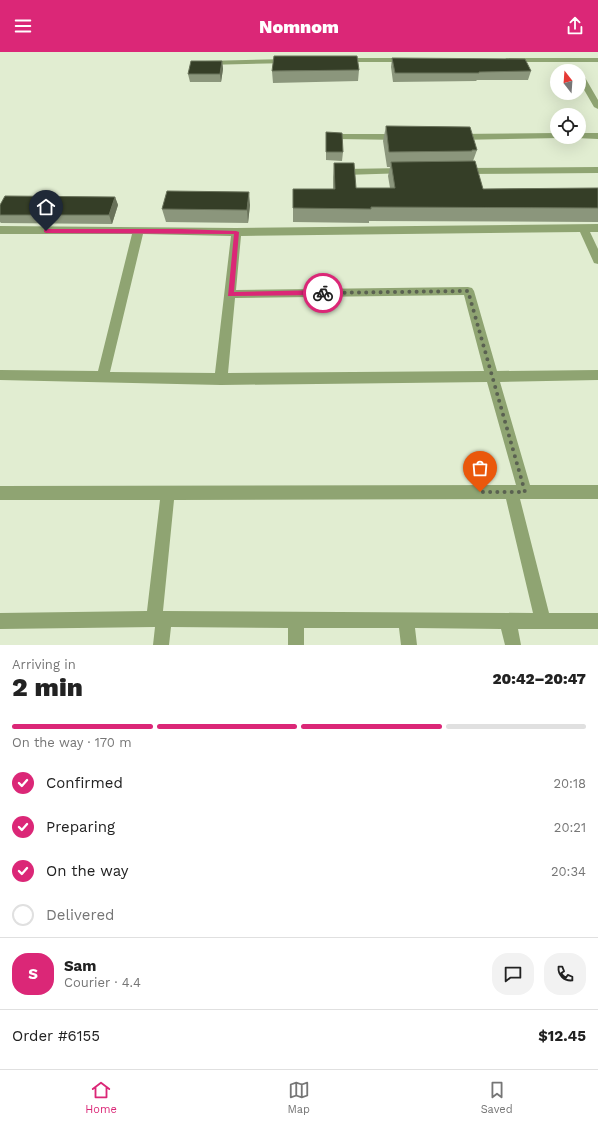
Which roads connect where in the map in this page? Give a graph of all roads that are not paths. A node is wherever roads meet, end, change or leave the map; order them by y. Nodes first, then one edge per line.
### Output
1 (370, 56) edge
2 (417, 60) edge
3 (502, 60) edge
4 (571, 60) junction
5 (598, 60) edge
6 (299, 61) edge
7 (331, 61) edge
8 (204, 63) edge
9 (573, 64) edge
10 (586, 86) edge
11 (598, 107) edge
12 (550, 136) edge
13 (586, 136) edge
14 (598, 136) edge
15 (340, 137) edge
16 (410, 137) edge
17 (448, 137) edge
18 (598, 170) edge
19 (416, 171) edge
20 (455, 171) edge
21 (344, 172) edge
22 (583, 228) junction
23 (598, 228) edge
24 (0, 230) edge
25 (138, 232) junction
26 (236, 232) junction
27 (598, 260) edge
28 (230, 294) junction
29 (598, 375) edge
30 (0, 376) edge
31 (103, 376) junction
32 (492, 376) junction
33 (221, 379) junction
34 (168, 492) junction
35 (518, 492) junction
36 (598, 492) edge
37 (0, 493) edge
38 (159, 619) junction
39 (296, 620) junction
40 (406, 620) junction
41 (0, 621) edge
42 (543, 621) junction
43 (598, 621) edge
44 (508, 622) junction
45 (161, 645) edge
46 (296, 645) edge
47 (409, 645) edge
48 (513, 645) edge

1 - 2 street
1 - 7 street
3 - 4 street
4 - 5 street
4 - 9 street
6 - 8 street
10 - 11 street
12 - 17 street
13 - 14 street
15 - 16 street
18 - 20 street
19 - 21 street
22 - 23 street
22 - 26 street
22 - 27 street
24 - 25 street
25 - 26 street
25 - 31 street
26 - 28 street
28 - 32 street
28 - 33 street
29 - 32 street
30 - 31 street
31 - 33 street
32 - 33 street
32 - 35 street
34 - 35 street
34 - 37 street
34 - 38 street
35 - 36 street
35 - 42 street
38 - 39 street
38 - 41 street
38 - 45 street
39 - 40 street
39 - 46 street
40 - 44 street
40 - 47 street
42 - 43 street
42 - 44 street
44 - 48 street

